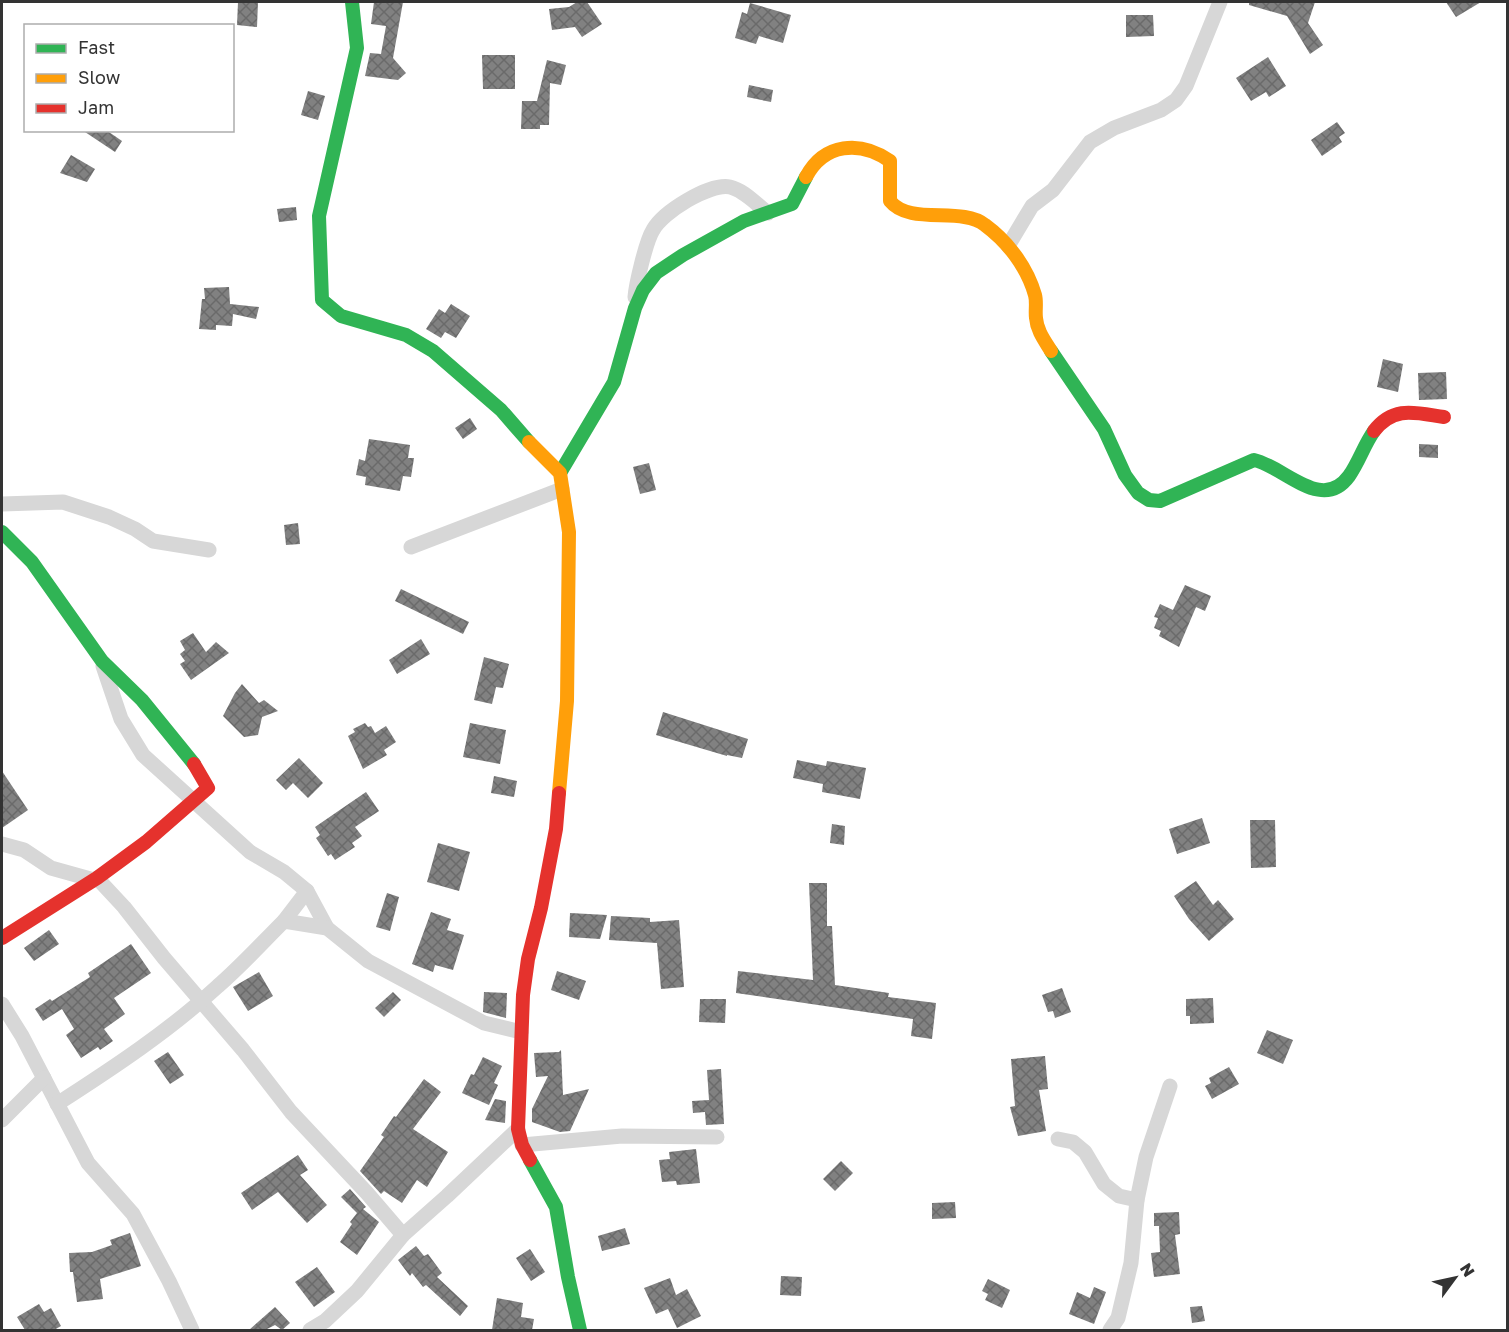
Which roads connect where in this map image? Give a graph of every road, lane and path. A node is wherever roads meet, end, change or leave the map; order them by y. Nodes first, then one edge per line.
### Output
1 (352, 2) edge
2 (1220, 2) edge
3 (768, 213) junction
4 (1008, 246) junction
5 (635, 308) junction
6 (1444, 417) dead end
7 (560, 473) junction
8 (562, 489) junction
9 (2, 504) edge
10 (2, 532) edge
11 (411, 547) dead end
12 (209, 550) dead end
13 (102, 661) junction
14 (195, 800) junction
15 (2, 844) edge
16 (95, 879) junction
17 (307, 891) junction
18 (284, 921) junction
19 (327, 928) junction
20 (2, 938) edge
21 (201, 1000) junction
22 (2, 1004) edge
23 (521, 1032) junction
24 (44, 1078) junction
25 (1170, 1086) dead end
26 (57, 1104) junction
27 (2, 1120) edge
28 (518, 1129) junction
29 (717, 1137) dead end
30 (1058, 1139) dead end
31 (522, 1145) junction
32 (1137, 1200) junction
33 (403, 1235) junction
34 (192, 1330) edge
35 (310, 1330) edge
36 (580, 1330) edge
37 (1110, 1330) edge

1 - 7 street
2 - 4 street
3 - 4 street
3 - 5 street
3 - 5 street
4 - 6 street
5 - 7 street
7 - 8 street
8 - 11 street
8 - 23 street
9 - 12 street
10 - 13 street
13 - 14 street
13 - 14 street
14 - 16 street
14 - 17 street
15 - 16 street
16 - 20 street
16 - 21 street
17 - 18 street
17 - 19 street
18 - 19 street
18 - 21 street
19 - 23 street
21 - 26 street
21 - 33 street
22 - 24 street
23 - 28 street
24 - 26 street
24 - 27 street
25 - 32 street
26 - 34 street
28 - 31 street
28 - 33 street
29 - 31 street
30 - 32 street
31 - 36 street
32 - 37 street
33 - 35 street

